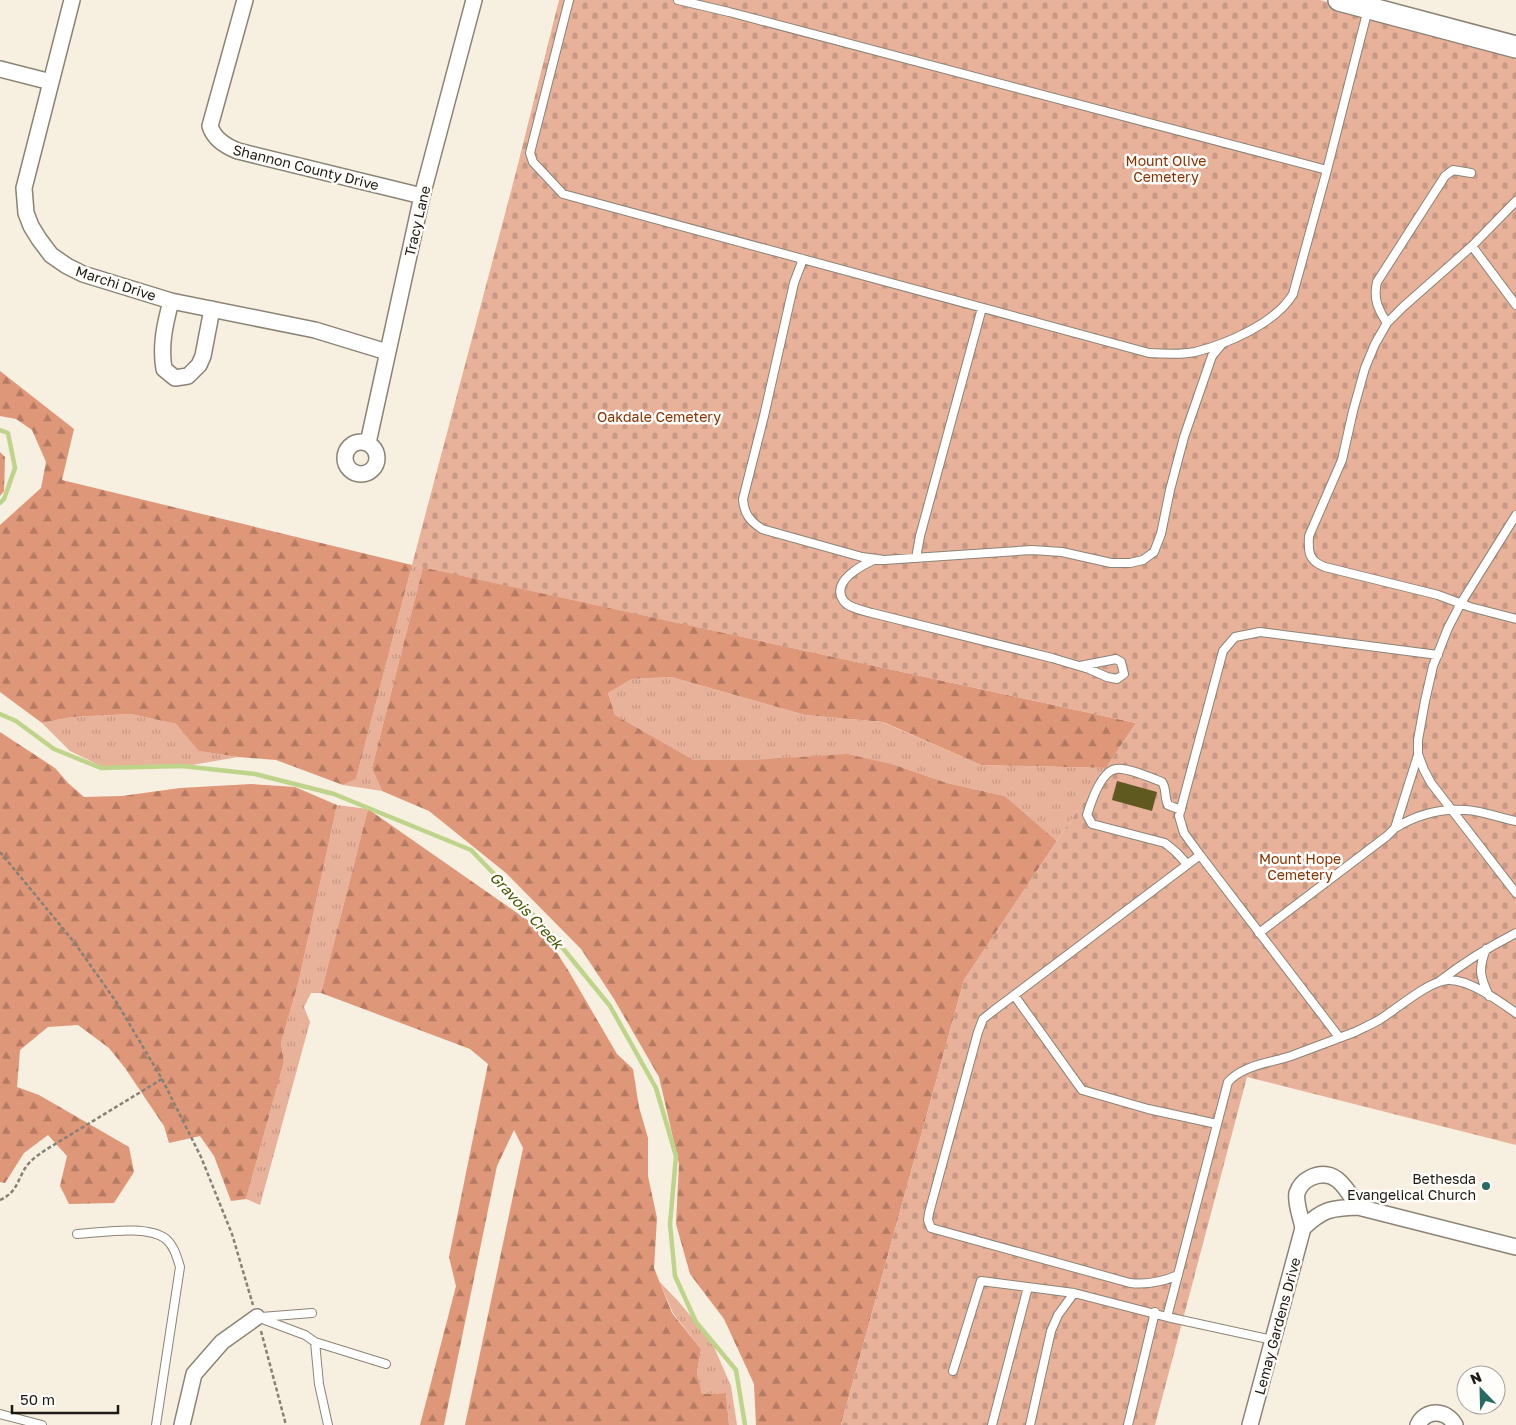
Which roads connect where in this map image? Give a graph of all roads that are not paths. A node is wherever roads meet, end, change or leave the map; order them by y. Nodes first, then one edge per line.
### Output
1 (72, 0) edge
2 (245, 0) edge
3 (474, 0) edge
4 (569, 0) edge
5 (678, 0) edge
6 (1339, 0) edge
7 (1368, 8) junction
8 (1516, 47) edge
9 (0, 69) edge
10 (51, 82) junction
11 (1327, 170) junction
12 (1471, 173) dead end
13 (422, 196) junction
14 (1516, 201) edge
15 (1472, 246) junction
16 (803, 260) junction
17 (171, 301) junction
18 (1516, 305) edge
19 (982, 308) junction
20 (212, 309) junction
21 (1388, 323) junction
22 (1223, 343) junction
23 (387, 352) junction
24 (368, 443) dead end
25 (1516, 515) edge
26 (916, 558) junction
27 (876, 559) junction
28 (1461, 603) junction
29 (1516, 619) edge
30 (1438, 655) junction
31 (1080, 666) junction
32 (1418, 754) junction
33 (1181, 810) junction
34 (1452, 810) junction
35 (1516, 822) edge
36 (1395, 828) junction
37 (1200, 855) junction
38 (1187, 864) junction
39 (1516, 893) edge
40 (1259, 933) junction
41 (1516, 933) edge
42 (1486, 949) junction
43 (1438, 982) junction
44 (1014, 995) junction
45 (1489, 996) junction
46 (1516, 1012) edge
47 (1339, 1038) junction
48 (1218, 1124) junction
49 (1358, 1207) junction
50 (1303, 1228) junction
51 (77, 1234) dead end
52 (1516, 1247) edge
53 (1178, 1275) junction
54 (1028, 1287) junction
55 (1074, 1293) junction
56 (1155, 1312) junction
57 (312, 1313) dead end
58 (257, 1317) junction
59 (1167, 1317) junction
60 (1273, 1340) junction
61 (315, 1342) junction
62 (386, 1364) dead end
63 (953, 1371) dead end
64 (0, 1414) edge
65 (42, 1425) edge
66 (156, 1425) edge
67 (182, 1425) edge
68 (328, 1425) edge
69 (992, 1425) edge
70 (1030, 1425) edge
71 (1128, 1425) edge
72 (1250, 1425) edge
73 (1418, 1425) edge
74 (1455, 1425) edge

1 - 10 street, Marchi Drive
2 - 13 street, Shannon County Drive
3 - 13 street, Tracy Lane
4 - 16 lane
5 - 11 lane
6 - 7 street
7 - 8 street
7 - 11 lane
9 - 10 street
10 - 17 street, Marchi Drive
11 - 22 lane
12 - 21 lane
13 - 23 street, Tracy Lane
14 - 15 lane
15 - 18 lane
15 - 21 lane
16 - 19 lane
16 - 27 lane
17 - 20 street, Marchi Drive
17 - 20 street
19 - 22 lane
19 - 26 lane
20 - 23 street, Marchi Drive
21 - 28 lane
22 - 26 lane
23 - 24 street, Tracy Lane
25 - 28 lane
26 - 27 lane
27 - 31 lane
28 - 29 lane
28 - 30 lane
30 - 32 lane
30 - 33 lane
31 - 31 lane
32 - 34 lane
32 - 36 lane
33 - 37 lane
33 - 38 lane
34 - 35 lane
34 - 36 lane
34 - 39 lane
36 - 40 lane
37 - 38 lane
37 - 40 lane
38 - 44 lane
40 - 47 lane
41 - 42 lane
42 - 43 lane
42 - 45 lane
43 - 45 lane
43 - 47 lane
44 - 48 lane
44 - 53 lane
45 - 46 lane
47 - 48 lane
48 - 53 lane
49 - 50 street
49 - 50 street, Lemay Gardens Drive
49 - 52 street
50 - 60 street, Lemay Gardens Drive
51 - 66 lane
53 - 59 lane
54 - 55 lane
54 - 63 lane
54 - 69 lane
55 - 56 lane
55 - 70 lane
56 - 59 lane
56 - 71 lane
57 - 58 lane
58 - 61 lane
58 - 67 street
59 - 60 lane
60 - 72 street, Lemay Gardens Drive
61 - 62 lane
61 - 68 lane
64 - 65 lane
73 - 74 street

